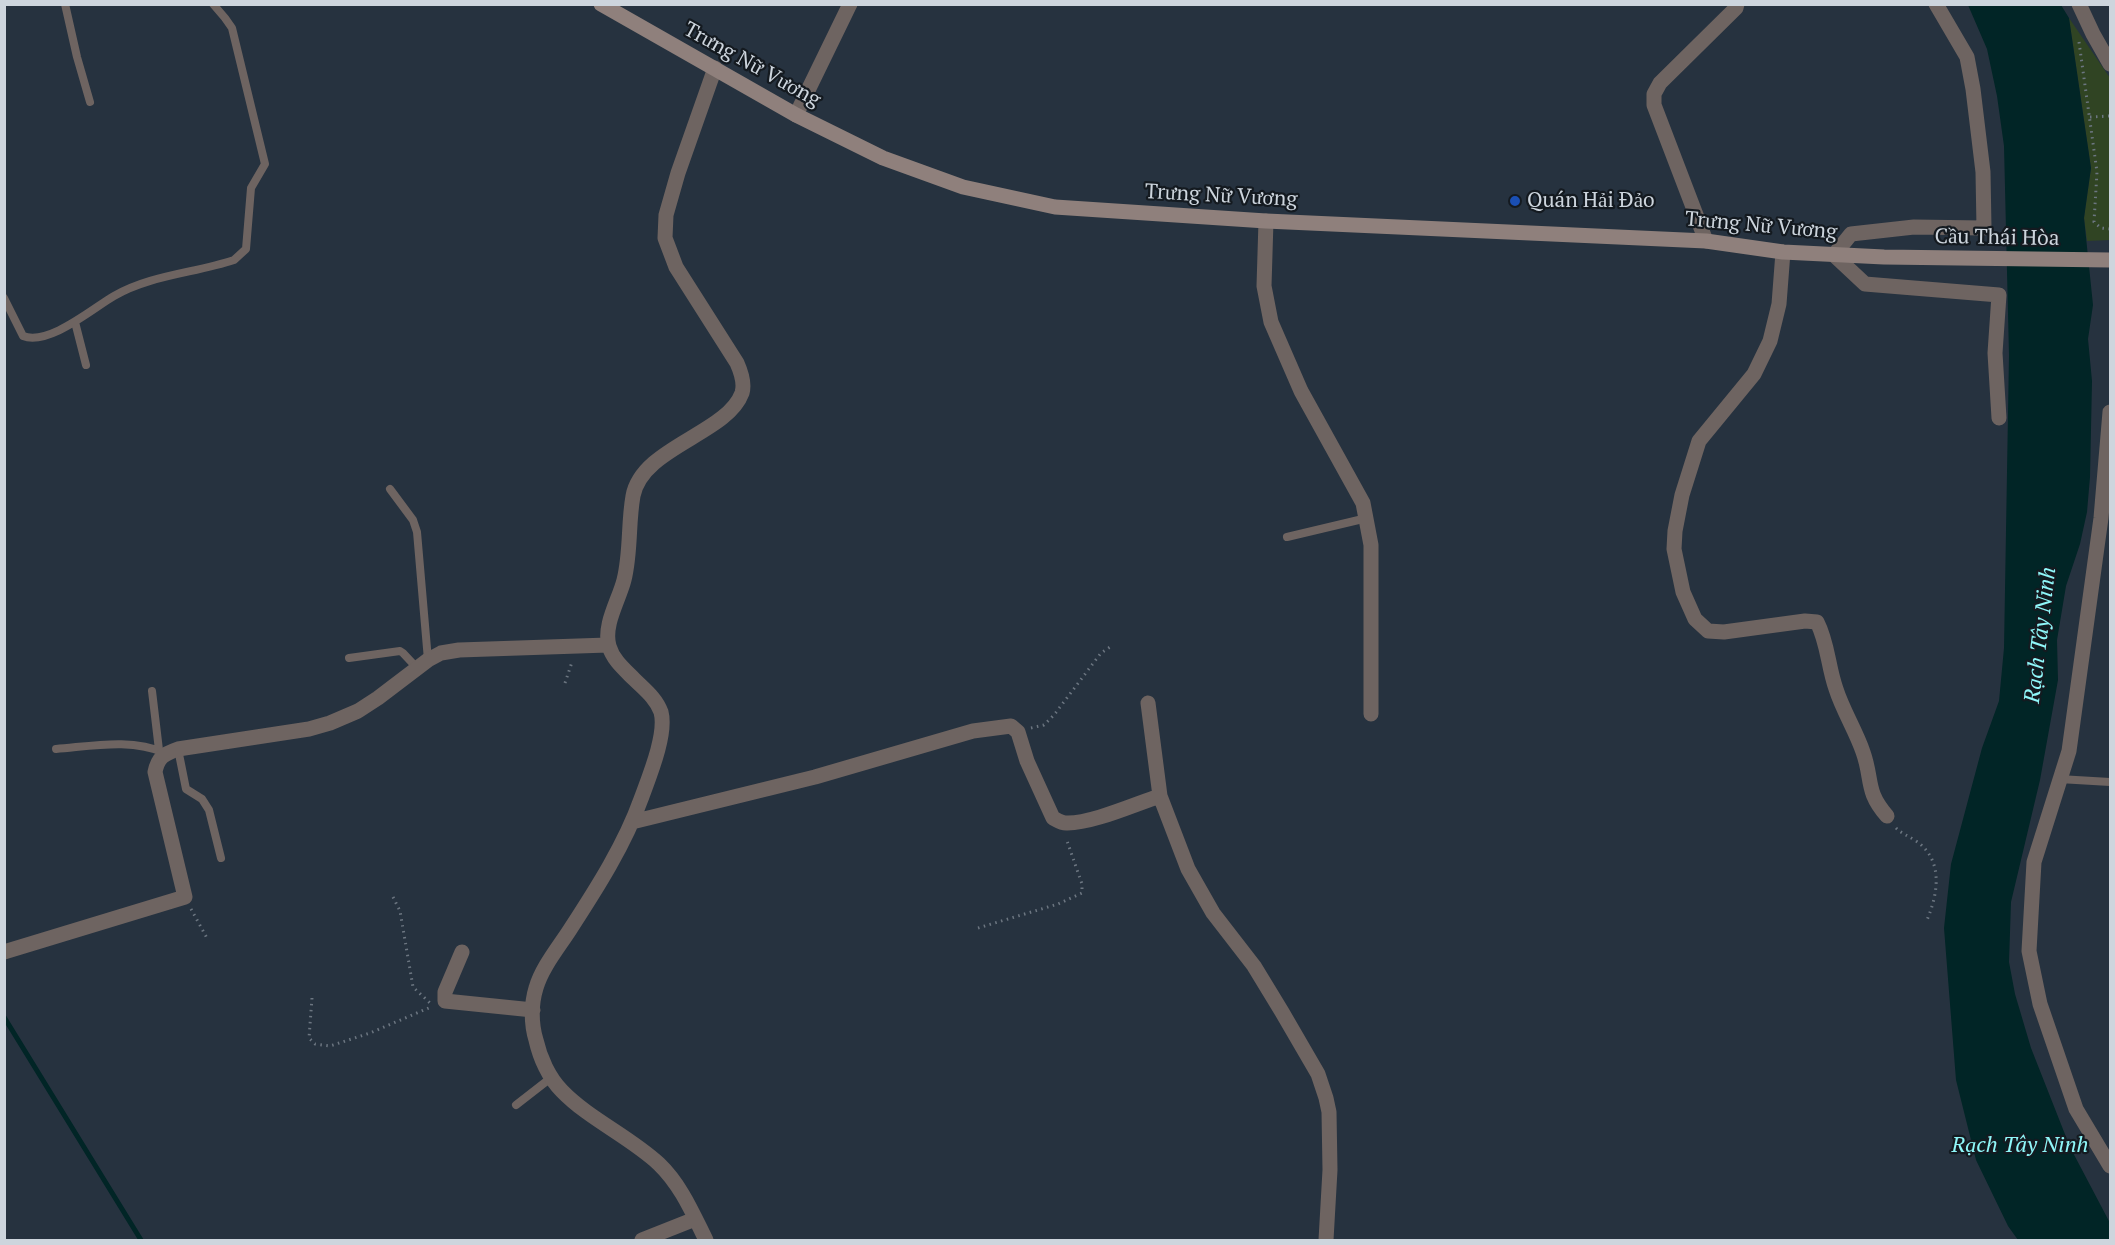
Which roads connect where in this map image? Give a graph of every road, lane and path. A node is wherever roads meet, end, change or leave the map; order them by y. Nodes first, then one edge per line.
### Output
1 (65, 4) edge
2 (213, 4) edge
3 (601, 4) edge
4 (850, 4) edge
5 (1737, 4) edge
6 (1936, 4) edge
7 (2079, 4) edge
8 (2078, 37) dead end
9 (2110, 64) edge
10 (715, 68) junction
11 (90, 102) dead end
12 (796, 115) junction
13 (2110, 116) edge
14 (2090, 117) junction
15 (1266, 220) junction
16 (2110, 229) edge
17 (1706, 241) junction
18 (1783, 252) junction
19 (1834, 255) junction
20 (1884, 257) joint
21 (2110, 260) edge
22 (4, 298) edge
23 (75, 322) junction
24 (86, 365) dead end
25 (2110, 412) edge
26 (1999, 418) dead end
27 (390, 489) dead end
28 (1367, 518) junction
29 (1287, 537) dead end
30 (608, 645) junction
31 (1113, 645) dead end
32 (577, 646) junction
33 (350, 658) dead end
34 (422, 664) junction
35 (565, 683) dead end
36 (152, 691) dead end
37 (1148, 703) dead end
38 (1371, 714) dead end
39 (1018, 732) junction
40 (56, 749) dead end
41 (167, 751) junction
42 (2059, 779) junction
43 (2110, 782) edge
44 (1160, 796) junction
45 (1887, 816) joint
46 (632, 822) junction
47 (1061, 822) junction
48 (221, 858) dead end
49 (185, 897) junction
50 (393, 897) dead end
51 (1927, 920) dead end
52 (978, 928) dead end
53 (208, 940) dead end
54 (4, 952) edge
55 (462, 952) dead end
56 (312, 998) dead end
57 (533, 1010) junction
58 (552, 1077) junction
59 (516, 1105) dead end
60 (2108, 1157) edge
61 (695, 1219) junction
62 (642, 1240) edge
63 (706, 1240) edge
64 (1326, 1240) edge

1 - 11 lane
2 - 23 lane
3 - 10 main road, Trưng Nữ Vương
4 - 12 street
5 - 17 street
6 - 19 street
7 - 9 street
8 - 14 path
10 - 12 main road, Trưng Nữ Vương
10 - 30 street
12 - 15 main road, Trưng Nữ Vương
13 - 14 path
14 - 16 path
15 - 17 main road, Trưng Nữ Vương
15 - 28 street
17 - 18 main road, Trưng Nữ Vương
18 - 19 main road, Trưng Nữ Vương
18 - 45 street
19 - 20 main road, Trưng Nữ Vương
19 - 26 street
20 - 21 main road, Cầu Thái Hòa
22 - 23 lane
23 - 24 lane
25 - 42 street
27 - 34 lane
28 - 29 lane
28 - 38 street
30 - 32 street
30 - 46 street
31 - 39 path
32 - 34 street
32 - 35 path
33 - 34 lane
34 - 41 street
36 - 41 lane
37 - 44 street
39 - 46 street
39 - 47 street
40 - 41 lane
41 - 48 lane
41 - 49 street
42 - 43 lane
42 - 60 street
44 - 47 street
44 - 64 street
45 - 51 path
46 - 57 street
47 - 52 path
49 - 53 path
49 - 54 street
50 - 56 path
55 - 57 street
57 - 58 street
58 - 59 lane
58 - 61 street
61 - 62 street
61 - 63 street

